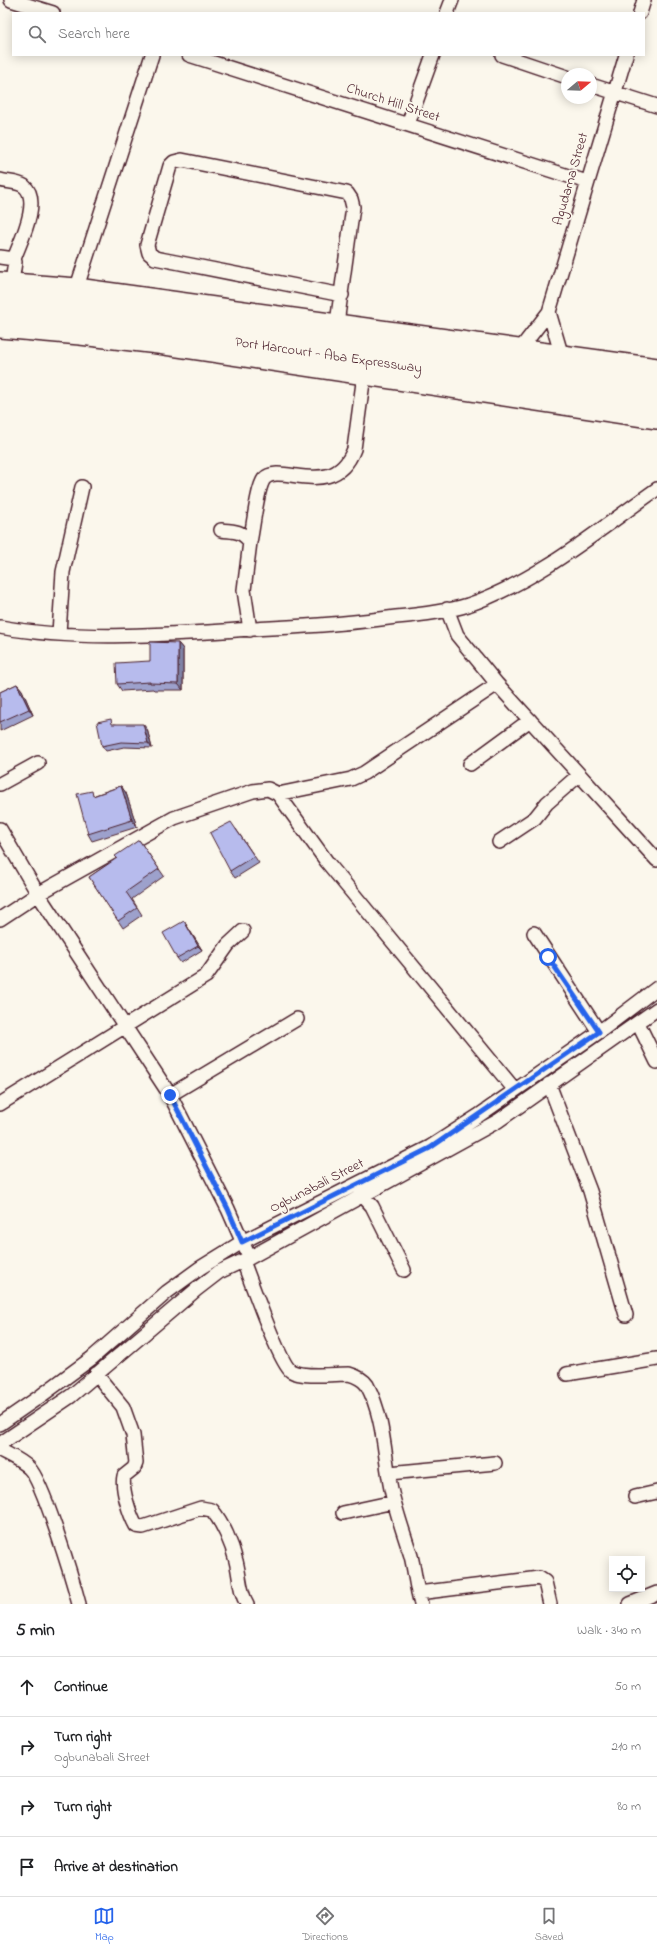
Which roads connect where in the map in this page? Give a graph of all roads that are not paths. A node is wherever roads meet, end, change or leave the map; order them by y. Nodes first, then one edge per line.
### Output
1 (11, 0) edge
2 (452, 0) edge
3 (644, 0) edge
4 (51, 12) edge
5 (448, 12) edge
6 (640, 12) edge
7 (152, 56) edge
8 (192, 56) edge
9 (433, 56) edge
10 (505, 56) edge
11 (626, 56) edge
12 (561, 75) edge
13 (597, 87) edge
14 (614, 93) junction
15 (657, 106) edge
16 (408, 124) junction
17 (0, 180) edge
18 (587, 182) junction
19 (0, 257) edge
20 (14, 259) junction
21 (6, 282) edge
22 (77, 287) junction
23 (342, 295) junction
24 (0, 298) edge
25 (549, 312) junction
26 (0, 315) edge
27 (337, 324) junction
28 (0, 329) edge
29 (521, 348) junction
30 (561, 353) junction
31 (657, 367) edge
32 (364, 375) junction
33 (648, 392) edge
34 (657, 420) edge
35 (82, 487) dead end
36 (657, 489) edge
37 (221, 530) dead end
38 (250, 542) junction
39 (447, 609) junction
40 (0, 627) edge
41 (250, 630) junction
42 (59, 633) junction
43 (497, 684) junction
44 (530, 720) junction
45 (38, 763) dead end
46 (470, 764) dead end
47 (579, 775) junction
48 (0, 784) edge
49 (278, 794) junction
50 (0, 829) edge
51 (499, 842) dead end
52 (657, 860) edge
53 (38, 894) junction
54 (0, 919) edge
55 (243, 931) dead end
56 (534, 933) dead end
57 (657, 988) edge
58 (657, 1008) edge
59 (296, 1019) dead end
60 (638, 1022) junction
61 (125, 1027) junction
62 (599, 1032) junction
63 (657, 1062) edge
64 (549, 1084) junction
65 (515, 1090) junction
66 (170, 1095) junction
67 (0, 1104) edge
68 (362, 1194) junction
69 (242, 1242) junction
70 (246, 1260) junction
71 (404, 1270) dead end
72 (626, 1315) dead end
73 (657, 1359) edge
74 (96, 1374) junction
75 (567, 1374) dead end
76 (0, 1424) edge
77 (0, 1444) edge
78 (0, 1450) edge
79 (494, 1463) dead end
80 (389, 1473) junction
81 (657, 1492) edge
82 (635, 1497) dead end
83 (394, 1502) junction
84 (343, 1513) dead end
85 (653, 1597) edge
86 (419, 1599) edge
87 (79, 1604) edge
88 (247, 1604) edge
89 (550, 1604) edge
90 (630, 1604) edge

1 - 4 street
2 - 5 street
3 - 6 street
7 - 22 street
8 - 16 street, Church Hill Street
9 - 16 street
10 - 12 street
11 - 14 street, Agudama Street
13 - 14 street
14 - 15 street
14 - 18 street, Agudama Street
16 - 18 street, Church Hill Street
17 - 20 street
18 - 25 street, Agudama Street
19 - 20 street
20 - 21 street
21 - 22 main road
22 - 27 main road
23 - 23 street
23 - 27 street
24 - 33 highway, Port Harcourt - Aba Expressway
25 - 29 street
25 - 30 street
26 - 33 highway, Port Harcourt - Aba Expressway
27 - 29 main road
28 - 32 main road
29 - 30 main road
30 - 31 main road
32 - 34 main road
32 - 38 street
35 - 42 street
36 - 39 street
37 - 38 street
38 - 41 street
39 - 41 street
39 - 43 street
40 - 42 street
41 - 42 street
43 - 44 street
43 - 49 street
44 - 46 street
44 - 47 street
45 - 48 street
47 - 51 street
47 - 52 street
49 - 53 street
49 - 65 street
50 - 53 street
53 - 54 street
53 - 61 street
55 - 61 street
56 - 62 street
57 - 62 street, Ogbunabali Street
58 - 60 street, Ogbunabali Street
59 - 66 street
60 - 63 street
60 - 64 street, Ogbunabali Street
61 - 66 street
61 - 67 street
62 - 65 street, Ogbunabali Street
64 - 68 street, Ogbunabali Street
64 - 72 street
65 - 69 street, Ogbunabali Street
66 - 69 street
68 - 70 street, Ogbunabali Street
68 - 71 street
69 - 70 street
69 - 76 street, Ogbunabali Street
70 - 74 street, Ogbunabali Street
70 - 80 street
73 - 75 street
74 - 77 street, Ogbunabali Street
74 - 88 street
78 - 87 street
79 - 80 street
80 - 83 street
81 - 82 street
83 - 84 street
83 - 86 street
85 - 90 street
86 - 89 street

